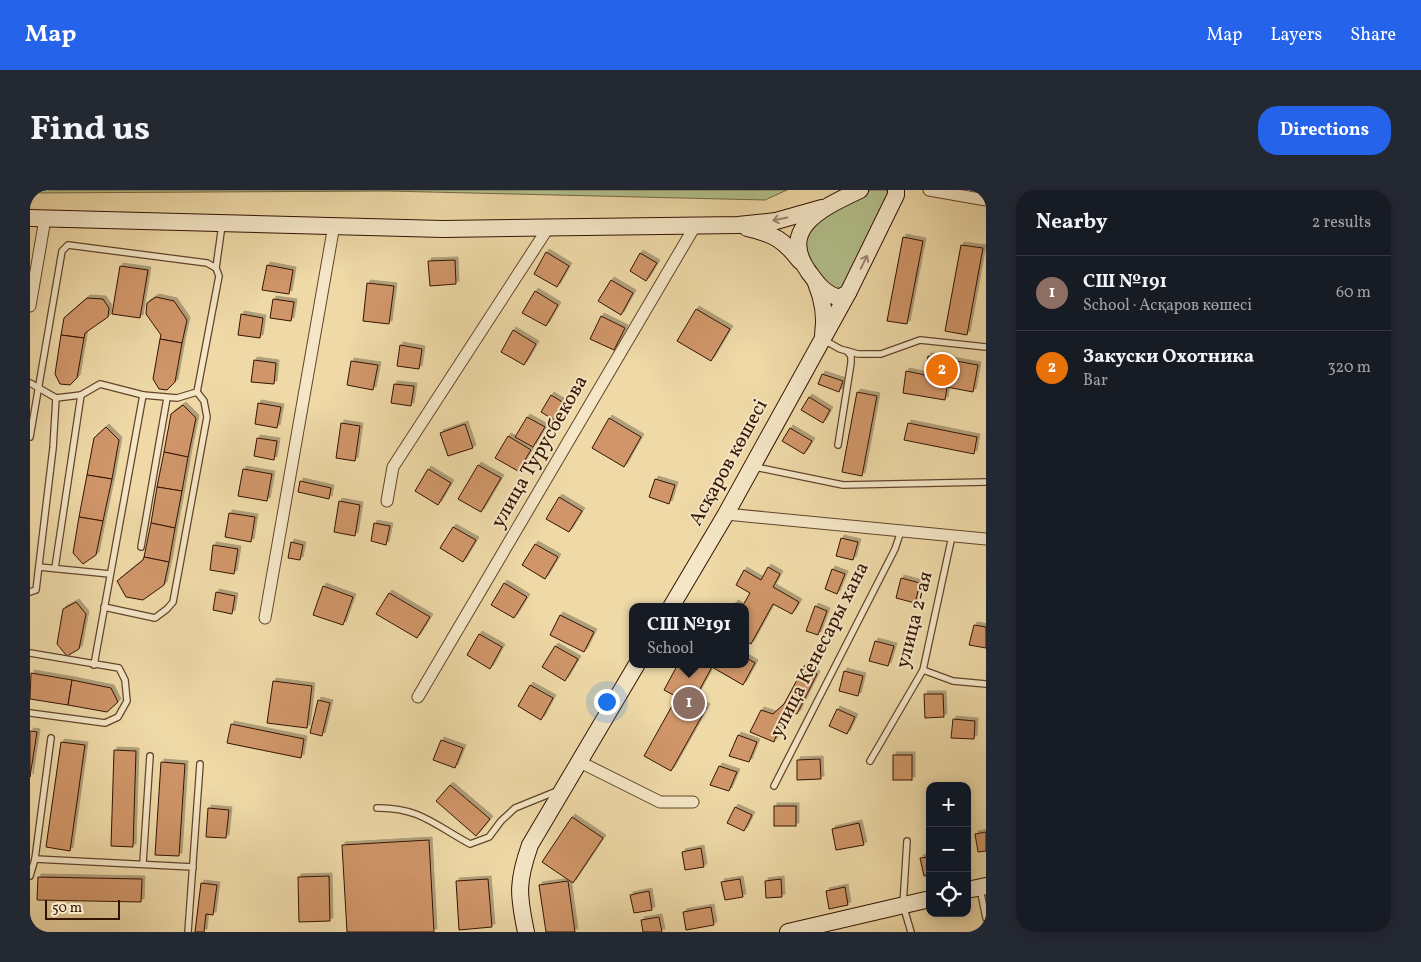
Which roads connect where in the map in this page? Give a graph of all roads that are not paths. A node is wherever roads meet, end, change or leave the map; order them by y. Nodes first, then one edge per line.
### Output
1 (860, 190) edge
2 (896, 190) edge
3 (929, 190) edge
4 (986, 200) edge
5 (822, 208) junction
6 (38, 218) edge
7 (222, 222) junction
8 (334, 225) junction
9 (738, 225) junction
10 (695, 226) junction
11 (548, 228) junction
12 (216, 268) junction
13 (814, 279) junction
14 (848, 294) junction
15 (30, 306) edge
16 (822, 340) junction
17 (986, 348) edge
18 (847, 351) junction
19 (30, 383) edge
20 (39, 387) junction
21 (197, 392) junction
22 (81, 394) junction
23 (143, 395) junction
24 (56, 398) junction
25 (167, 398) junction
26 (30, 438) edge
27 (838, 445) dead end
28 (752, 466) junction
29 (986, 482) edge
30 (387, 501) dead end
31 (726, 514) junction
32 (901, 531) junction
33 (952, 536) junction
34 (986, 539) edge
35 (141, 547) dead end
36 (39, 567) junction
37 (55, 568) junction
38 (110, 574) junction
39 (30, 592) edge
40 (673, 603) edge
41 (104, 607) junction
42 (265, 618) dead end
43 (30, 653) edge
44 (94, 665) junction
45 (635, 668) edge
46 (923, 670) junction
47 (986, 684) edge
48 (418, 697) dead end
49 (30, 714) edge
50 (51, 738) dead end
51 (150, 756) dead end
52 (870, 761) dead end
53 (580, 762) junction
54 (200, 764) dead end
55 (774, 786) dead end
56 (564, 788) junction
57 (693, 802) dead end
58 (377, 808) dead end
59 (907, 840) dead end
60 (34, 859) junction
61 (143, 862) junction
62 (193, 866) junction
63 (30, 876) edge
64 (978, 888) edge
65 (926, 900) edge
66 (903, 905) junction
67 (986, 918) edge
68 (188, 932) edge
69 (526, 932) edge
70 (788, 932) edge
71 (911, 932) edge

1 - 5 street
14 -> 2 street, Асқаров көшесі
3 - 4 street
5 -> 9 street
5 - 13 street
6 - 7 street
6 - 15 street
7 - 8 street
7 - 12 lane
8 - 11 street
8 - 42 street
9 - 10 street
9 - 13 street
10 - 11 street
10 - 48 street, улица Турусбекова
11 - 30 street
12 - 20 lane
12 - 21 lane
13 - 14 street
13 - 16 street
14 - 16 street, Асқаров көшесі
16 - 18 lane
16 - 28 street, Асқаров көшесі
17 - 18 lane
18 - 27 lane
19 - 20 lane
20 - 24 lane
20 - 26 lane
21 - 25 lane
21 - 41 lane
22 - 23 lane
22 - 24 lane
22 - 37 lane
23 - 25 lane
23 - 38 lane
24 - 36 lane
25 - 35 lane
28 - 29 lane
28 - 31 street, Асқаров көшесі
31 - 32 street
31 - 40 street, Асқаров көшесі
32 - 33 street
32 - 55 lane, улица Кенесары хана
33 - 34 street
33 - 46 lane, улица 2-ая
36 - 37 lane
36 - 39 lane
37 - 38 lane
38 - 41 lane
41 - 44 lane
43 - 44 lane
44 - 49 lane
45 - 53 street
46 - 47 lane
46 - 52 lane, улица 2-ая
50 - 60 lane
51 - 61 lane
53 - 56 street
53 - 57 street
54 - 62 lane
56 - 58 lane
56 - 69 street
59 - 66 lane
60 - 61 lane
60 - 63 lane
61 - 62 lane
62 - 68 lane
64 - 67 lane
65 - 66 street
66 - 70 street
66 - 71 lane

